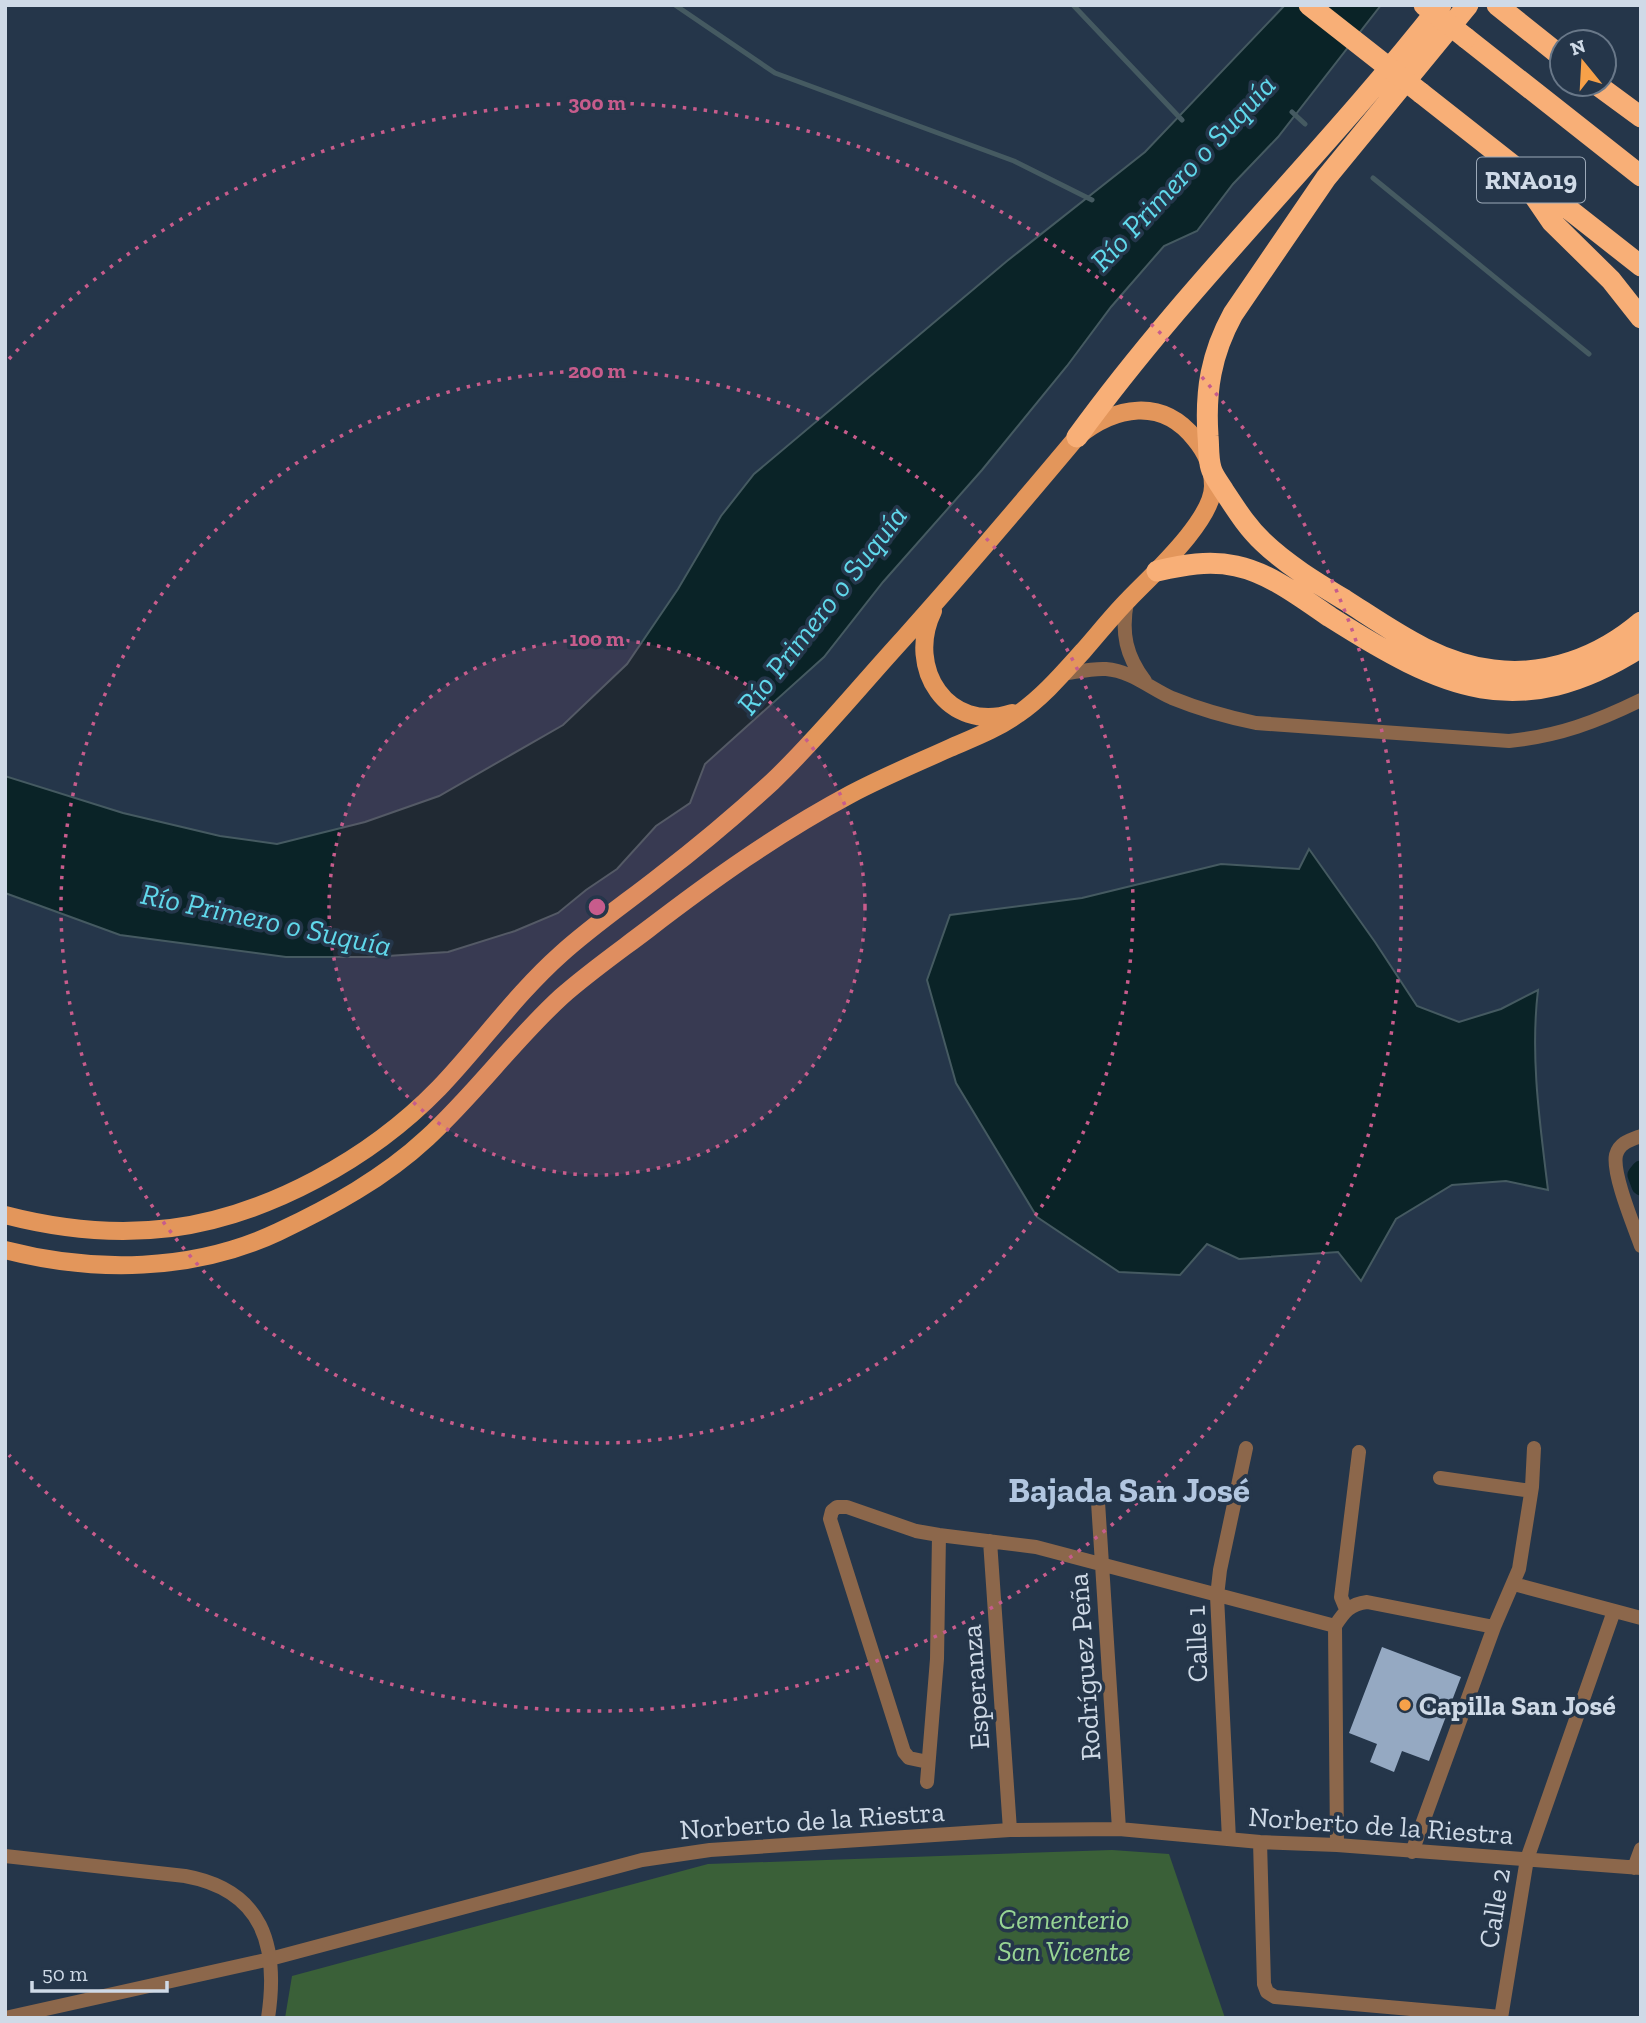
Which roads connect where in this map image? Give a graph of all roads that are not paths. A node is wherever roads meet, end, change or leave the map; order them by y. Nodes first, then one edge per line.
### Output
1 (1309, 5) edge
2 (1424, 5) edge
3 (1441, 5) edge
4 (1468, 5) edge
5 (1497, 5) edge
6 (1548, 46) edge
7 (1615, 98) edge
8 (1641, 117) edge
9 (1515, 167) junction
10 (1641, 176) edge
11 (1641, 266) edge
12 (1641, 318) edge
13 (1077, 437) junction
14 (1211, 470) junction
15 (1157, 570) junction
16 (942, 596) junction
17 (1126, 602) junction
18 (1641, 622) edge
19 (1641, 648) edge
20 (1062, 674) junction
21 (1148, 685) junction
22 (1641, 700) edge
23 (1031, 704) junction
24 (1641, 1136) edge
25 (5, 1215) edge
26 (1641, 1246) edge
27 (5, 1250) edge
28 (1246, 1448) dead end
29 (1534, 1448) dead end
30 (1359, 1452) dead end
31 (1440, 1478) dead end
32 (1531, 1491) junction
33 (1098, 1502) dead end
34 (939, 1535) junction
35 (990, 1541) junction
36 (1102, 1566) junction
37 (1514, 1584) junction
38 (1217, 1596) junction
39 (1346, 1609) junction
40 (1614, 1611) junction
41 (1641, 1618) edge
42 (1335, 1626) junction
43 (1494, 1627) junction
44 (928, 1762) junction
45 (927, 1782) dead end
46 (1119, 1829) junction
47 (1010, 1830) junction
48 (1229, 1839) junction
49 (1260, 1842) junction
50 (1337, 1845) junction
51 (1641, 1849) edge
52 (1412, 1852) junction
53 (5, 1856) edge
54 (1527, 1859) junction
55 (1637, 1868) edge
56 (271, 1959) junction
57 (1501, 2017) edge
58 (5, 2018) edge
59 (268, 2018) edge

1 - 9 highway, RNA019, bridge
2 - 10 highway, RNA019, bridge
3 - 13 highway
4 - 14 highway
5 - 6 highway
7 - 8 highway
9 - 11 highway, RNA019
9 - 12 highway
13 - 14 main road
13 - 16 main road
14 - 15 main road
14 - 18 highway
15 - 17 main road
15 - 19 highway
16 - 23 main road
16 - 25 main road
17 - 20 main road
17 - 21 street
20 - 21 street
20 - 23 main road
21 - 22 street
23 - 27 main road
24 - 26 street
28 - 38 street, Calle 1
29 - 32 street
30 - 39 street
31 - 32 street
32 - 37 street
33 - 36 street, Rodríguez Peña
34 - 35 street
34 - 44 street
34 - 44 street
35 - 36 street
35 - 47 street, Esperanza
36 - 38 street
36 - 46 street, Rodríguez Peña
37 - 40 street
37 - 43 street
38 - 42 street
38 - 48 street, Calle 1
39 - 42 street
39 - 43 street
40 - 41 street
40 - 54 street, Calle 2
42 - 50 street
43 - 52 street
44 - 45 street
46 - 47 street, Norberto de la Riestra
46 - 48 street, Norberto de la Riestra
47 - 56 street, Norberto de la Riestra
48 - 49 street, Norberto de la Riestra
49 - 50 street, Norberto de la Riestra
49 - 57 street
50 - 52 street, Norberto de la Riestra
51 - 55 street
52 - 54 street, Norberto de la Riestra
53 - 56 street
54 - 55 street, Norberto de la Riestra
54 - 57 street, Calle 2
56 - 58 street, Norberto de la Riestra
56 - 59 street

